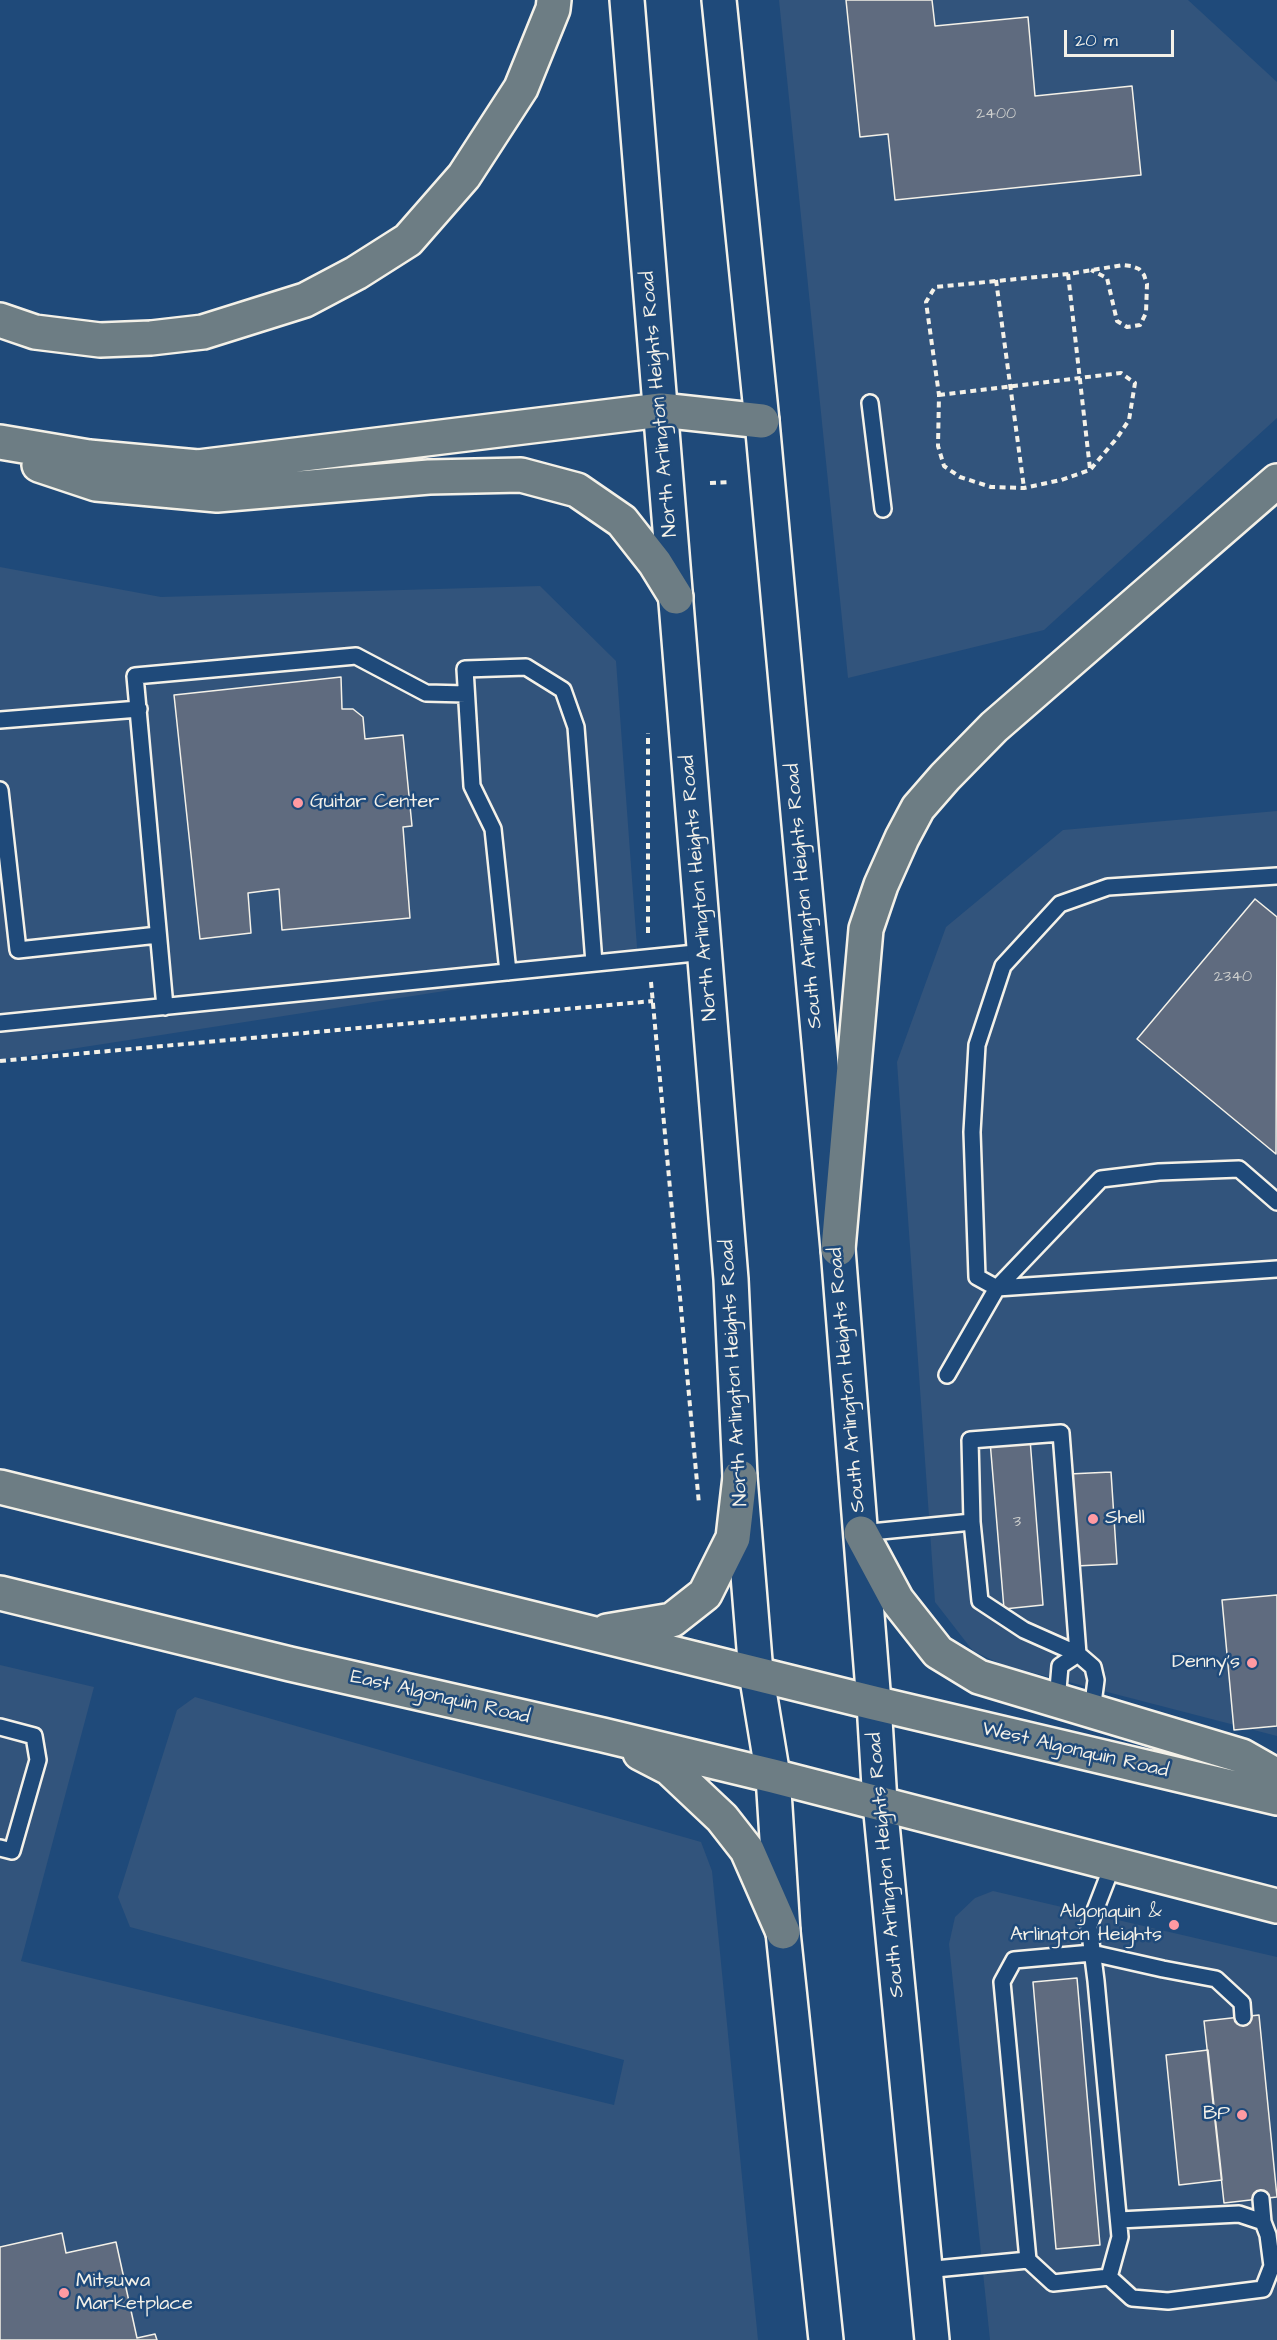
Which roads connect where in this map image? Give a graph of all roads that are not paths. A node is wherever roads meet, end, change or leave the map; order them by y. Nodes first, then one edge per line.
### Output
1 (554, 0) edge
2 (627, 0) edge
3 (719, 0) edge
4 (0, 320) edge
5 (870, 403) dead end
6 (661, 410) junction
7 (762, 420) junction
8 (0, 442) edge
9 (0, 452) edge
10 (1277, 481) edge
11 (883, 508) dead end
12 (676, 597) junction
13 (466, 694) junction
14 (139, 709) junction
15 (0, 720) edge
16 (0, 790) edge
17 (1277, 876) edge
18 (158, 935) junction
19 (705, 952) junction
20 (594, 963) junction
21 (508, 972) junction
22 (165, 1007) junction
23 (0, 1023) edge
24 (1277, 1202) edge
25 (838, 1249) junction
26 (1277, 1269) edge
27 (997, 1288) junction
28 (947, 1375) dead end
29 (740, 1477) junction
30 (0, 1487) edge
31 (972, 1522) junction
32 (861, 1533) junction
33 (0, 1593) edge
34 (594, 1634) junction
35 (1078, 1654) junction
36 (756, 1673) junction
37 (1057, 1701) junction
38 (874, 1703) junction
39 (1092, 1711) junction
40 (0, 1727) edge
41 (603, 1735) junction
42 (773, 1776) junction
43 (1277, 1776) edge
44 (1277, 1798) edge
45 (880, 1803) junction
46 (0, 1848) edge
47 (1113, 1864) junction
48 (1277, 1906) edge
49 (783, 1932) junction
50 (1092, 1953) junction
51 (1243, 2017) dead end
52 (1261, 2199) dead end
53 (1119, 2220) junction
54 (1263, 2222) junction
55 (1028, 2260) junction
56 (925, 2270) junction
57 (1109, 2277) junction
58 (826, 2340) edge
59 (932, 2340) edge

1 - 4 main road
2 - 6 main road, North Arlington Heights Road
3 - 7 main road
5 - 11 lane
6 - 7 main road
6 - 8 main road
6 - 12 main road, North Arlington Heights Road
7 - 25 main road, South Arlington Heights Road
9 - 12 main road
10 - 25 main road
12 - 19 main road, North Arlington Heights Road
13 - 14 lane
13 - 20 lane
13 - 21 lane
14 - 15 lane
14 - 18 lane
16 - 18 lane
17 - 27 lane
18 - 22 lane
19 - 20 lane
19 - 29 main road, North Arlington Heights Road
20 - 21 lane
21 - 22 lane
22 - 23 lane
24 - 27 lane
25 - 32 main road, South Arlington Heights Road
26 - 27 lane
27 - 28 lane
29 - 34 main road
29 - 36 main road, North Arlington Heights Road
30 - 34 main road
31 - 32 lane
31 - 35 lane
31 - 35 lane
32 - 37 main road
32 - 38 main road, South Arlington Heights Road
33 - 41 main road, East Algonquin Road
34 - 36 main road
35 - 37 lane
35 - 39 lane
36 - 38 main road
36 - 42 main road, North Arlington Heights Road
37 - 39 main road
38 - 44 main road, West Algonquin Road
38 - 45 main road, South Arlington Heights Road
39 - 43 main road
40 - 46 lane
41 - 42 main road, East Algonquin Road
41 - 49 main road
42 - 45 main road, East Algonquin Road
42 - 49 main road
45 - 47 main road
45 - 56 main road, South Arlington Heights Road
47 - 48 main road
47 - 50 lane
49 - 58 main road
50 - 51 lane
50 - 53 lane
50 - 55 lane
52 - 54 lane
53 - 54 lane
53 - 57 lane
54 - 57 lane
55 - 56 lane
55 - 57 lane
56 - 59 main road, South Arlington Heights Road

